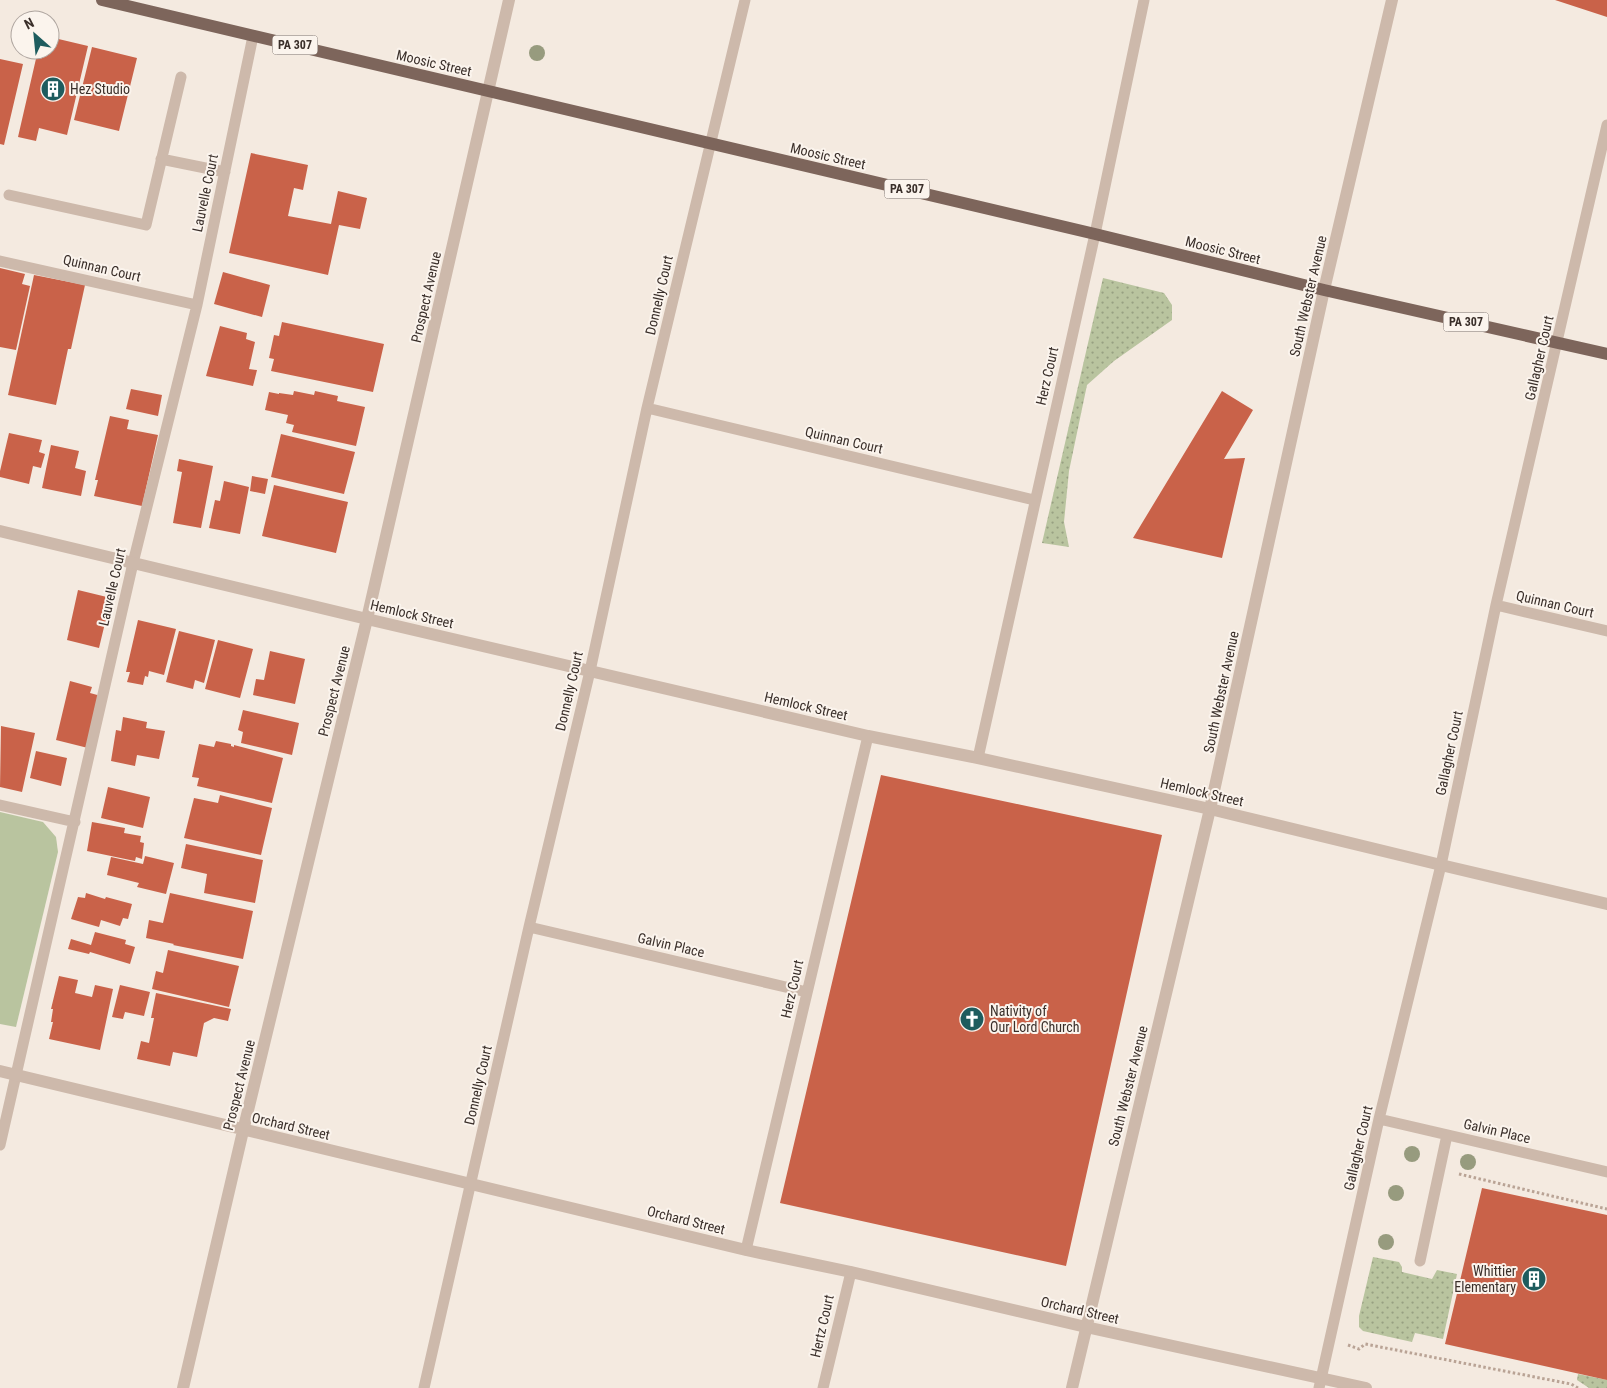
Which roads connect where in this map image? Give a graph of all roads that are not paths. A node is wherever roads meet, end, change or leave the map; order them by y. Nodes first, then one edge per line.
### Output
1 (102, 0) edge
2 (509, 0) edge
3 (745, 0) edge
4 (1144, 0) edge
5 (1392, 0) edge
6 (254, 36) junction
7 (181, 77) dead end
8 (488, 91) junction
9 (1607, 125) edge
10 (710, 143) junction
11 (161, 159) junction
12 (225, 172) junction
13 (8, 195) dead end
14 (1095, 234) junction
15 (0, 261) edge
16 (1324, 290) junction
17 (197, 305) junction
18 (1558, 342) junction
19 (1607, 354) edge
20 (647, 408) junction
21 (1034, 500) junction
22 (0, 531) edge
23 (133, 563) junction
24 (1496, 605) junction
25 (367, 619) junction
26 (1607, 631) edge
27 (590, 671) junction
28 (868, 736) junction
29 (978, 758) junction
30 (0, 805) edge
31 (1210, 809) junction
32 (75, 822) junction
33 (1440, 866) junction
34 (1607, 904) edge
35 (529, 927) junction
36 (807, 992) junction
37 (0, 1072) edge
38 (15, 1075) junction
39 (1380, 1119) junction
40 (243, 1130) junction
41 (1447, 1135) junction
42 (0, 1145) edge
43 (1607, 1172) edge
44 (471, 1183) junction
45 (746, 1250) junction
46 (1420, 1261) dead end
47 (851, 1272) junction
48 (1086, 1326) junction
49 (1320, 1383) edge
50 (183, 1388) edge
51 (424, 1388) edge
52 (823, 1388) edge
53 (1072, 1388) edge
54 (1366, 1388) edge

1 - 6 main road, Moosic Street / PA 307
2 - 8 street, Prospect Avenue
3 - 10 lane, Donnelly Court
4 - 14 lane, Herz Court
5 - 16 street, South Webster Avenue
6 - 8 main road, Moosic Street / PA 307
6 - 12 lane, Lauvelle Court
7 - 11 lane
8 - 10 main road, Moosic Street / PA 307
8 - 25 street, Prospect Avenue
9 - 18 lane, Gallagher Court
10 - 14 main road, Moosic Street / PA 307
10 - 20 lane, Donnelly Court
11 - 12 lane
11 - 13 lane
12 - 17 lane, Lauvelle Court
14 - 16 main road, Moosic Street / PA 307
14 - 21 lane, Herz Court
15 - 17 lane, Quinnan Court
16 - 18 main road, Moosic Street / PA 307
16 - 31 street, South Webster Avenue
17 - 23 lane, Lauvelle Court
18 - 19 main road, Moosic Street / PA 307
18 - 24 lane, Gallagher Court
20 - 21 lane, Quinnan Court
20 - 27 lane, Donnelly Court
21 - 29 lane, Herz Court
22 - 23 street, Hemlock Street
23 - 25 street, Hemlock Street
23 - 32 lane, Lauvelle Court
24 - 26 lane, Quinnan Court
24 - 33 lane, Gallagher Court
25 - 27 street, Hemlock Street
25 - 40 street, Prospect Avenue
27 - 28 street, Hemlock Street
27 - 35 lane, Donnelly Court
28 - 29 street, Hemlock Street
28 - 36 lane, Herz Court
29 - 31 street, Hemlock Street
30 - 32 lane
31 - 33 street, Hemlock Street
31 - 48 street, South Webster Avenue
32 - 38 lane, Lauvelle Court
33 - 34 street, Hemlock Street
33 - 39 lane, Gallagher Court
35 - 36 lane, Galvin Place
35 - 44 lane, Donnelly Court
36 - 45 lane, Herz Court
37 - 38 street, Orchard Street
38 - 40 street, Orchard Street
38 - 42 lane, Lauvelle Court
39 - 41 lane, Galvin Place
39 - 49 lane, Gallagher Court
40 - 44 street, Orchard Street
40 - 50 street, Prospect Avenue
41 - 43 lane, Galvin Place
41 - 46 lane
44 - 45 street, Orchard Street
44 - 51 lane, Donnelly Court
45 - 47 street, Orchard Street
47 - 48 street, Orchard Street
47 - 52 lane, Hertz Court
48 - 49 street, Orchard Street
48 - 53 street, South Webster Avenue
49 - 54 street, Orchard Street

